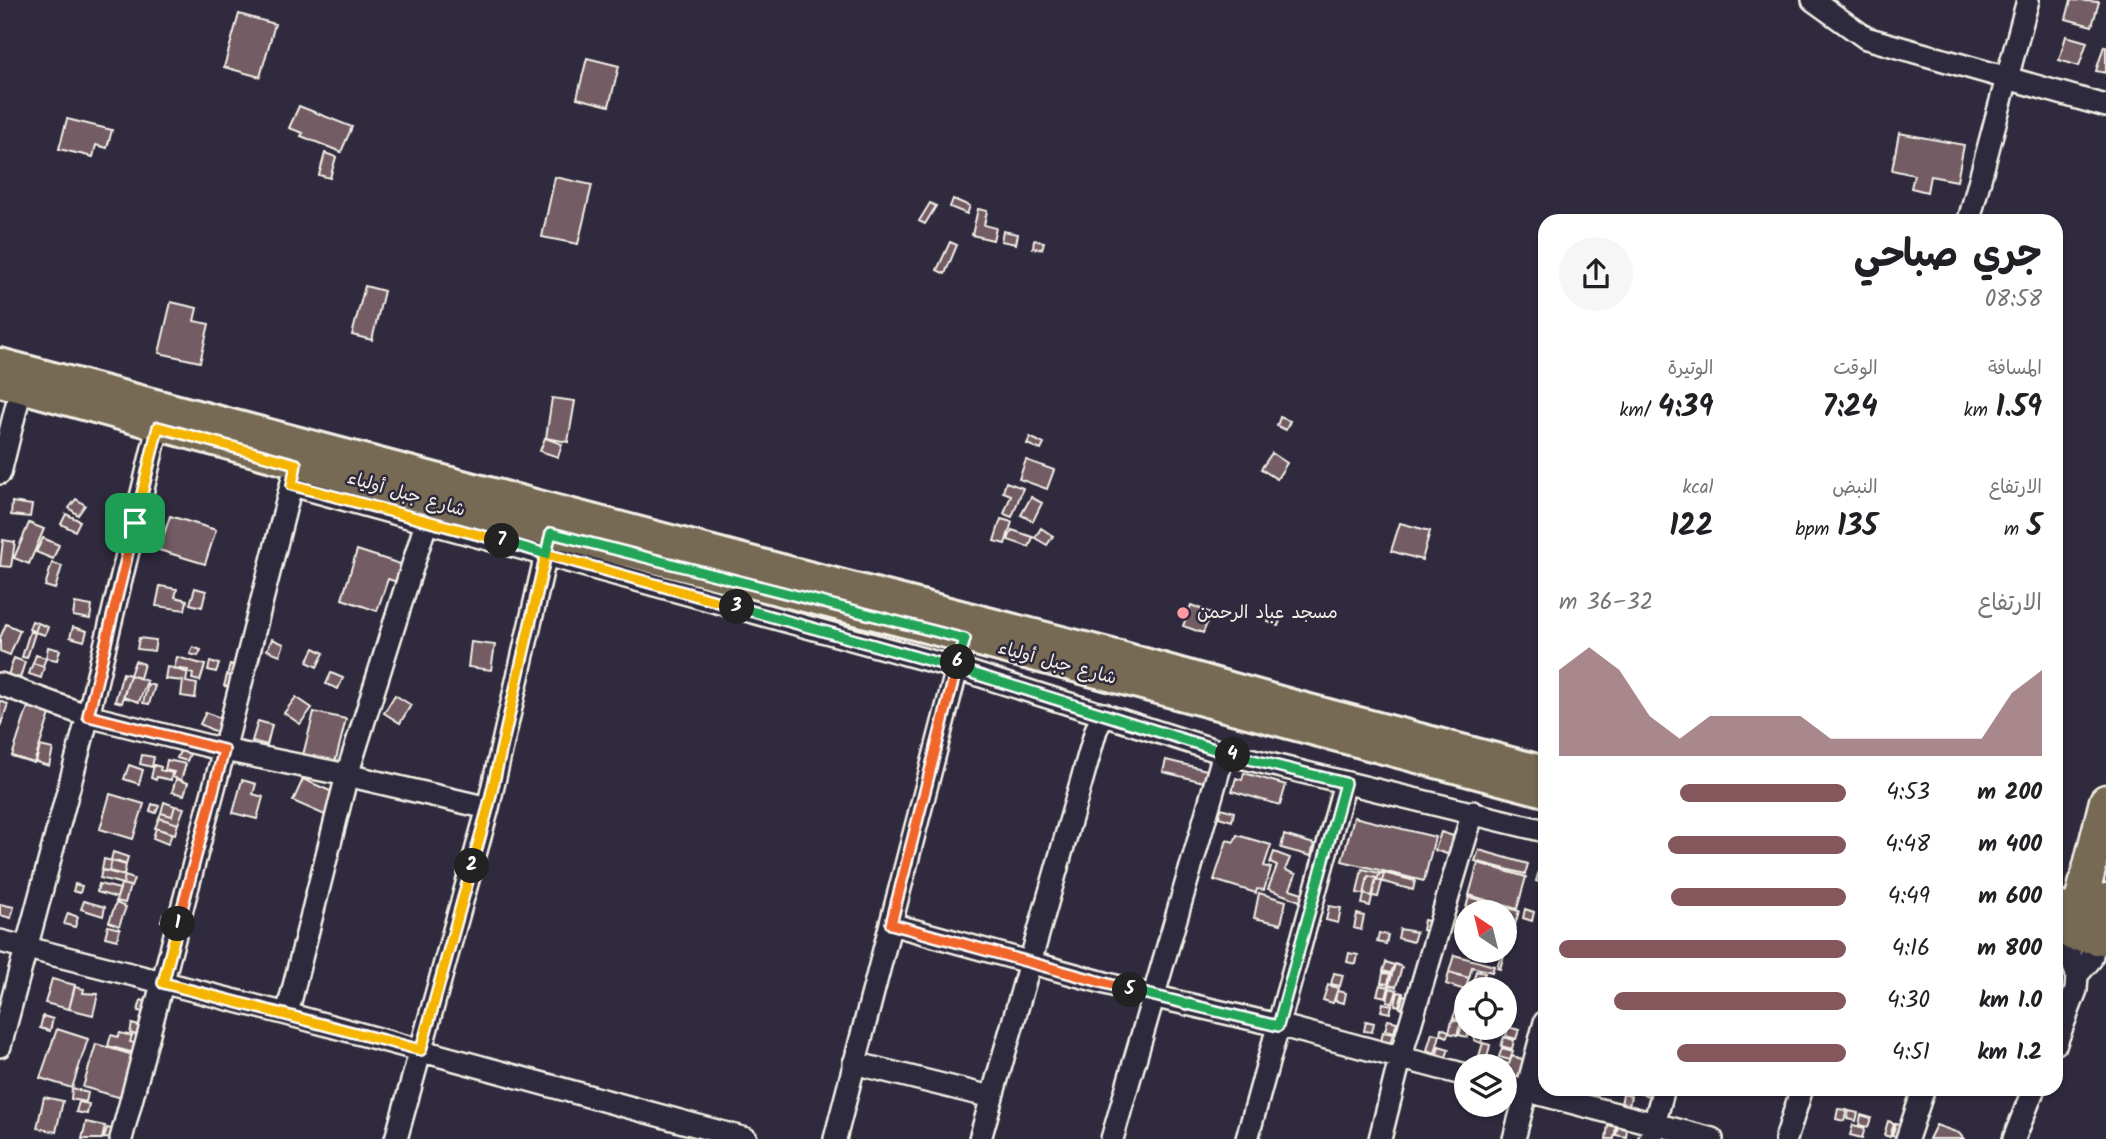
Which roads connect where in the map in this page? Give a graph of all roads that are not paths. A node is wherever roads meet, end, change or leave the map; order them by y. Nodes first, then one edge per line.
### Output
1 (1814, 0) edge
2 (2028, 0) edge
3 (2006, 79) junction
4 (2106, 106) edge
5 (1971, 214) edge
6 (0, 362) edge
7 (10, 386) edge
8 (158, 427) junction
9 (0, 473) edge
10 (294, 474) junction
11 (427, 520) junction
12 (549, 544) junction
13 (965, 639) junction
14 (956, 668) junction
15 (0, 684) edge
16 (1104, 715) junction
17 (88, 716) junction
18 (224, 750) junction
19 (1224, 753) junction
20 (1538, 768) edge
21 (347, 775) junction
22 (1345, 783) junction
23 (1538, 791) edge
24 (2106, 801) edge
25 (488, 808) junction
26 (1473, 812) junction
27 (1538, 829) edge
28 (2087, 921) edge
29 (891, 924) junction
30 (0, 941) edge
31 (27, 948) junction
32 (1029, 961) junction
33 (163, 983) junction
34 (1152, 996) junction
35 (287, 1014) junction
36 (1278, 1026) junction
37 (2063, 1026) edge
38 (0, 1046) edge
39 (1538, 1048) edge
40 (421, 1050) junction
41 (1400, 1059) junction
42 (854, 1063) junction
43 (1454, 1072) edge
44 (1517, 1088) edge
45 (1527, 1090) junction
46 (1538, 1094) edge
47 (1545, 1096) edge
48 (1662, 1096) edge
49 (1799, 1096) edge
50 (1921, 1096) edge
51 (2031, 1096) edge
52 (991, 1097) junction
53 (1652, 1132) edge
54 (121, 1139) edge
55 (396, 1139) edge
56 (746, 1139) edge
57 (835, 1139) edge
58 (980, 1139) edge
59 (1112, 1139) edge
60 (1247, 1139) edge
61 (1380, 1139) edge
62 (1514, 1139) edge
63 (1712, 1139) edge
64 (1786, 1139) edge
65 (1907, 1139) edge
66 (2014, 1139) edge

1 - 3 street
2 - 3 street
3 - 4 street
3 - 5 street
6 - 20 main road, شارع جبل أولياء
7 - 8 main road, شارع جبل أولياء
7 - 9 street
8 - 10 main road, شارع جبل أولياء
8 - 17 street
10 - 11 street
10 - 12 main road, شارع جبل أولياء
10 - 18 street
11 - 12 street
11 - 21 street
12 - 13 main road, شارع جبل أولياء
12 - 14 street
12 - 25 street
13 - 14 street
13 - 23 main road, شارع جبل أولياء
14 - 16 street
14 - 29 street
15 - 17 street
16 - 19 street
16 - 32 street
17 - 18 street
17 - 31 street
18 - 21 street
18 - 33 street
19 - 22 street
19 - 34 street
21 - 25 street
21 - 35 street
22 - 26 street
22 - 36 street
24 - 28 highway
25 - 40 street
26 - 27 street
26 - 41 street
28 - 37 street
29 - 32 street
29 - 42 street
30 - 31 street
31 - 33 street
31 - 38 street
32 - 34 street
32 - 52 street
33 - 35 street
33 - 54 street
34 - 36 street
34 - 59 street
35 - 40 street
36 - 41 street
36 - 60 street
39 - 45 street
40 - 55 street
40 - 56 street
41 - 43 street
41 - 61 street
42 - 52 street
42 - 57 street
44 - 45 street
45 - 46 street
45 - 62 street
47 - 53 street
48 - 53 street
49 - 64 street
50 - 65 street
51 - 66 street
52 - 58 street
53 - 63 street

